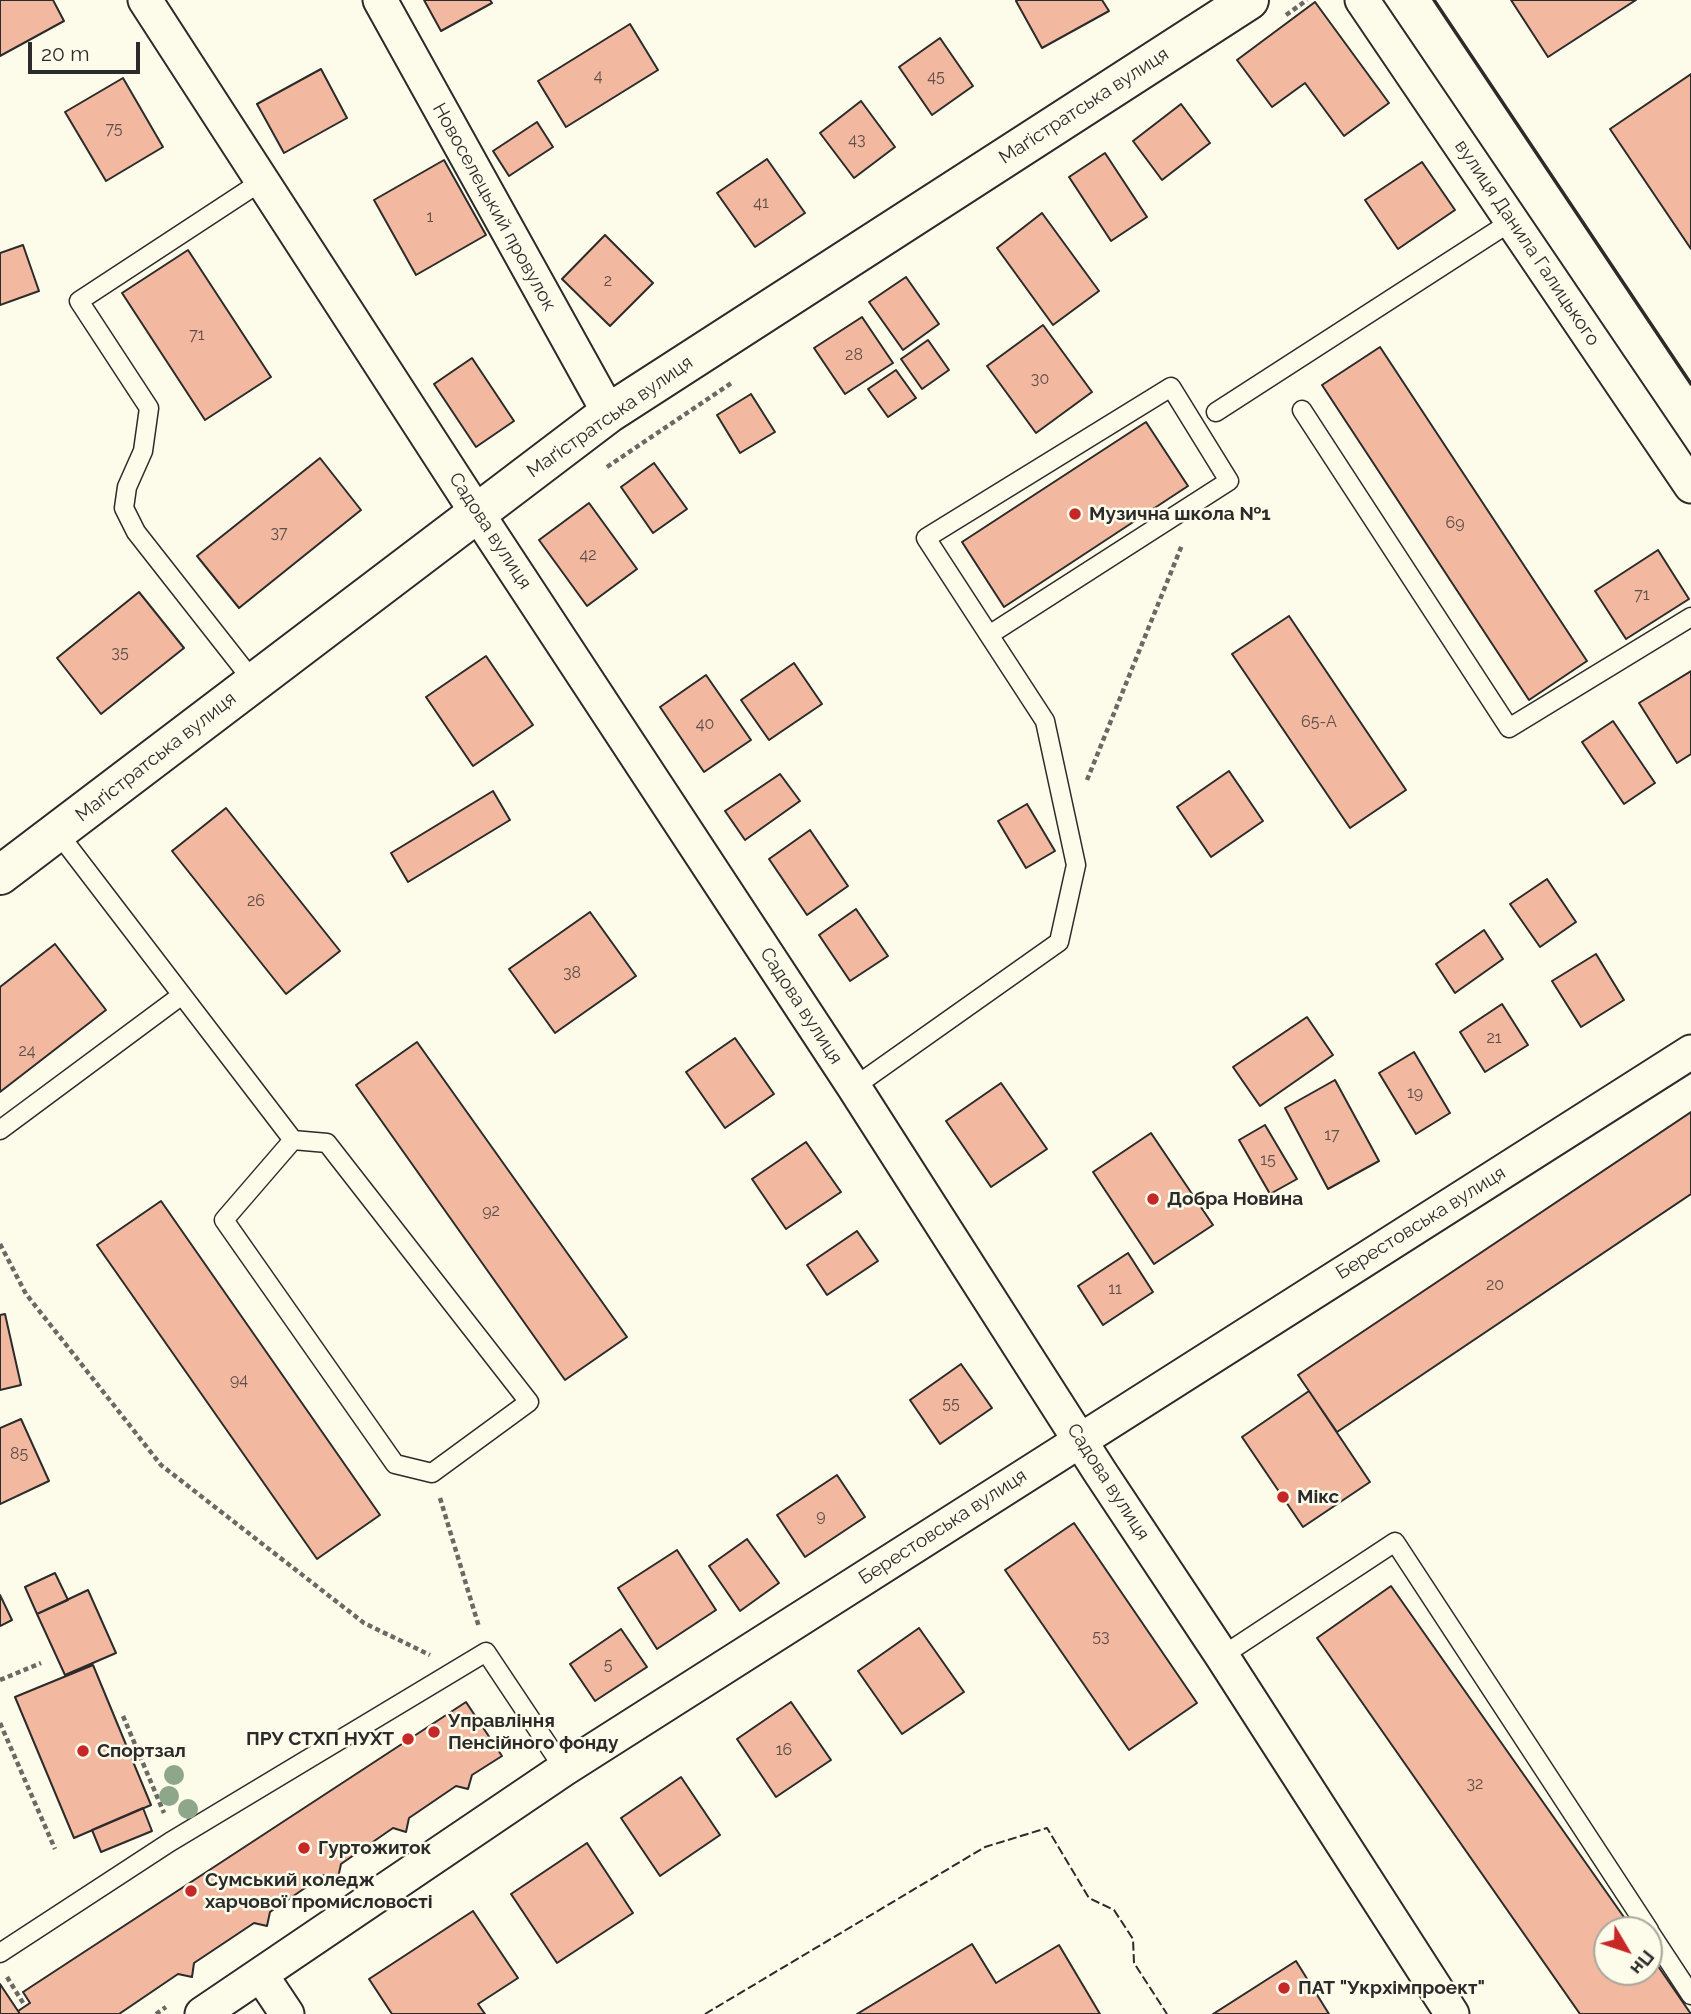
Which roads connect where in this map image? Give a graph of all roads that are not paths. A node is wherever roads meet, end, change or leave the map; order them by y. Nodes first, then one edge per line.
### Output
1 (145, 0) edge
2 (380, 0) edge
3 (1249, 0) edge
4 (1362, 0) edge
5 (262, 181) junction
6 (1511, 221) junction
7 (1302, 410) dead end
8 (1216, 412) dead end
9 (609, 413) junction
10 (1691, 486) edge
11 (477, 513) junction
12 (1691, 617) edge
13 (989, 635) junction
14 (253, 681) junction
15 (58, 833) junction
16 (0, 875) edge
17 (182, 995) junction
18 (1691, 1052) edge
19 (854, 1087) junction
20 (0, 1130) edge
21 (293, 1140) junction
22 (1080, 1439) junction
23 (1222, 1656) junction
24 (564, 1769) junction
25 (1640, 1916) edge
26 (1663, 1952) edge
27 (0, 1953) edge
28 (261, 1975) junction
29 (1691, 1995) edge
30 (202, 2014) edge
31 (288, 2014) edge
32 (1452, 2014) edge

1 - 5 street, Садова вулиця
2 - 9 street, Новоселецький провулок
3 - 9 street, Маґістратська вулиця
4 - 6 street, вулиця Данила Галицького
5 - 11 street, Садова вулиця
5 - 14 lane
6 - 8 lane
6 - 10 street, вулиця Данила Галицького
7 - 12 lane
9 - 11 street, Маґістратська вулиця
11 - 14 street, Маґістратська вулиця
11 - 19 street, Садова вулиця
13 - 13 lane
13 - 19 lane
14 - 15 street, Маґістратська вулиця
15 - 16 street, Маґістратська вулиця
15 - 17 lane
17 - 20 lane
17 - 21 lane
18 - 22 street, Берестовська вулиця
19 - 22 street, Садова вулиця
21 - 21 lane
22 - 23 street, Садова вулиця
22 - 24 street, Берестовська вулиця
23 - 25 lane
23 - 32 street, Садова вулиця
24 - 27 lane
24 - 28 street, Берестовська вулиця
26 - 29 lane
28 - 30 street, Берестовська вулиця
28 - 31 street

